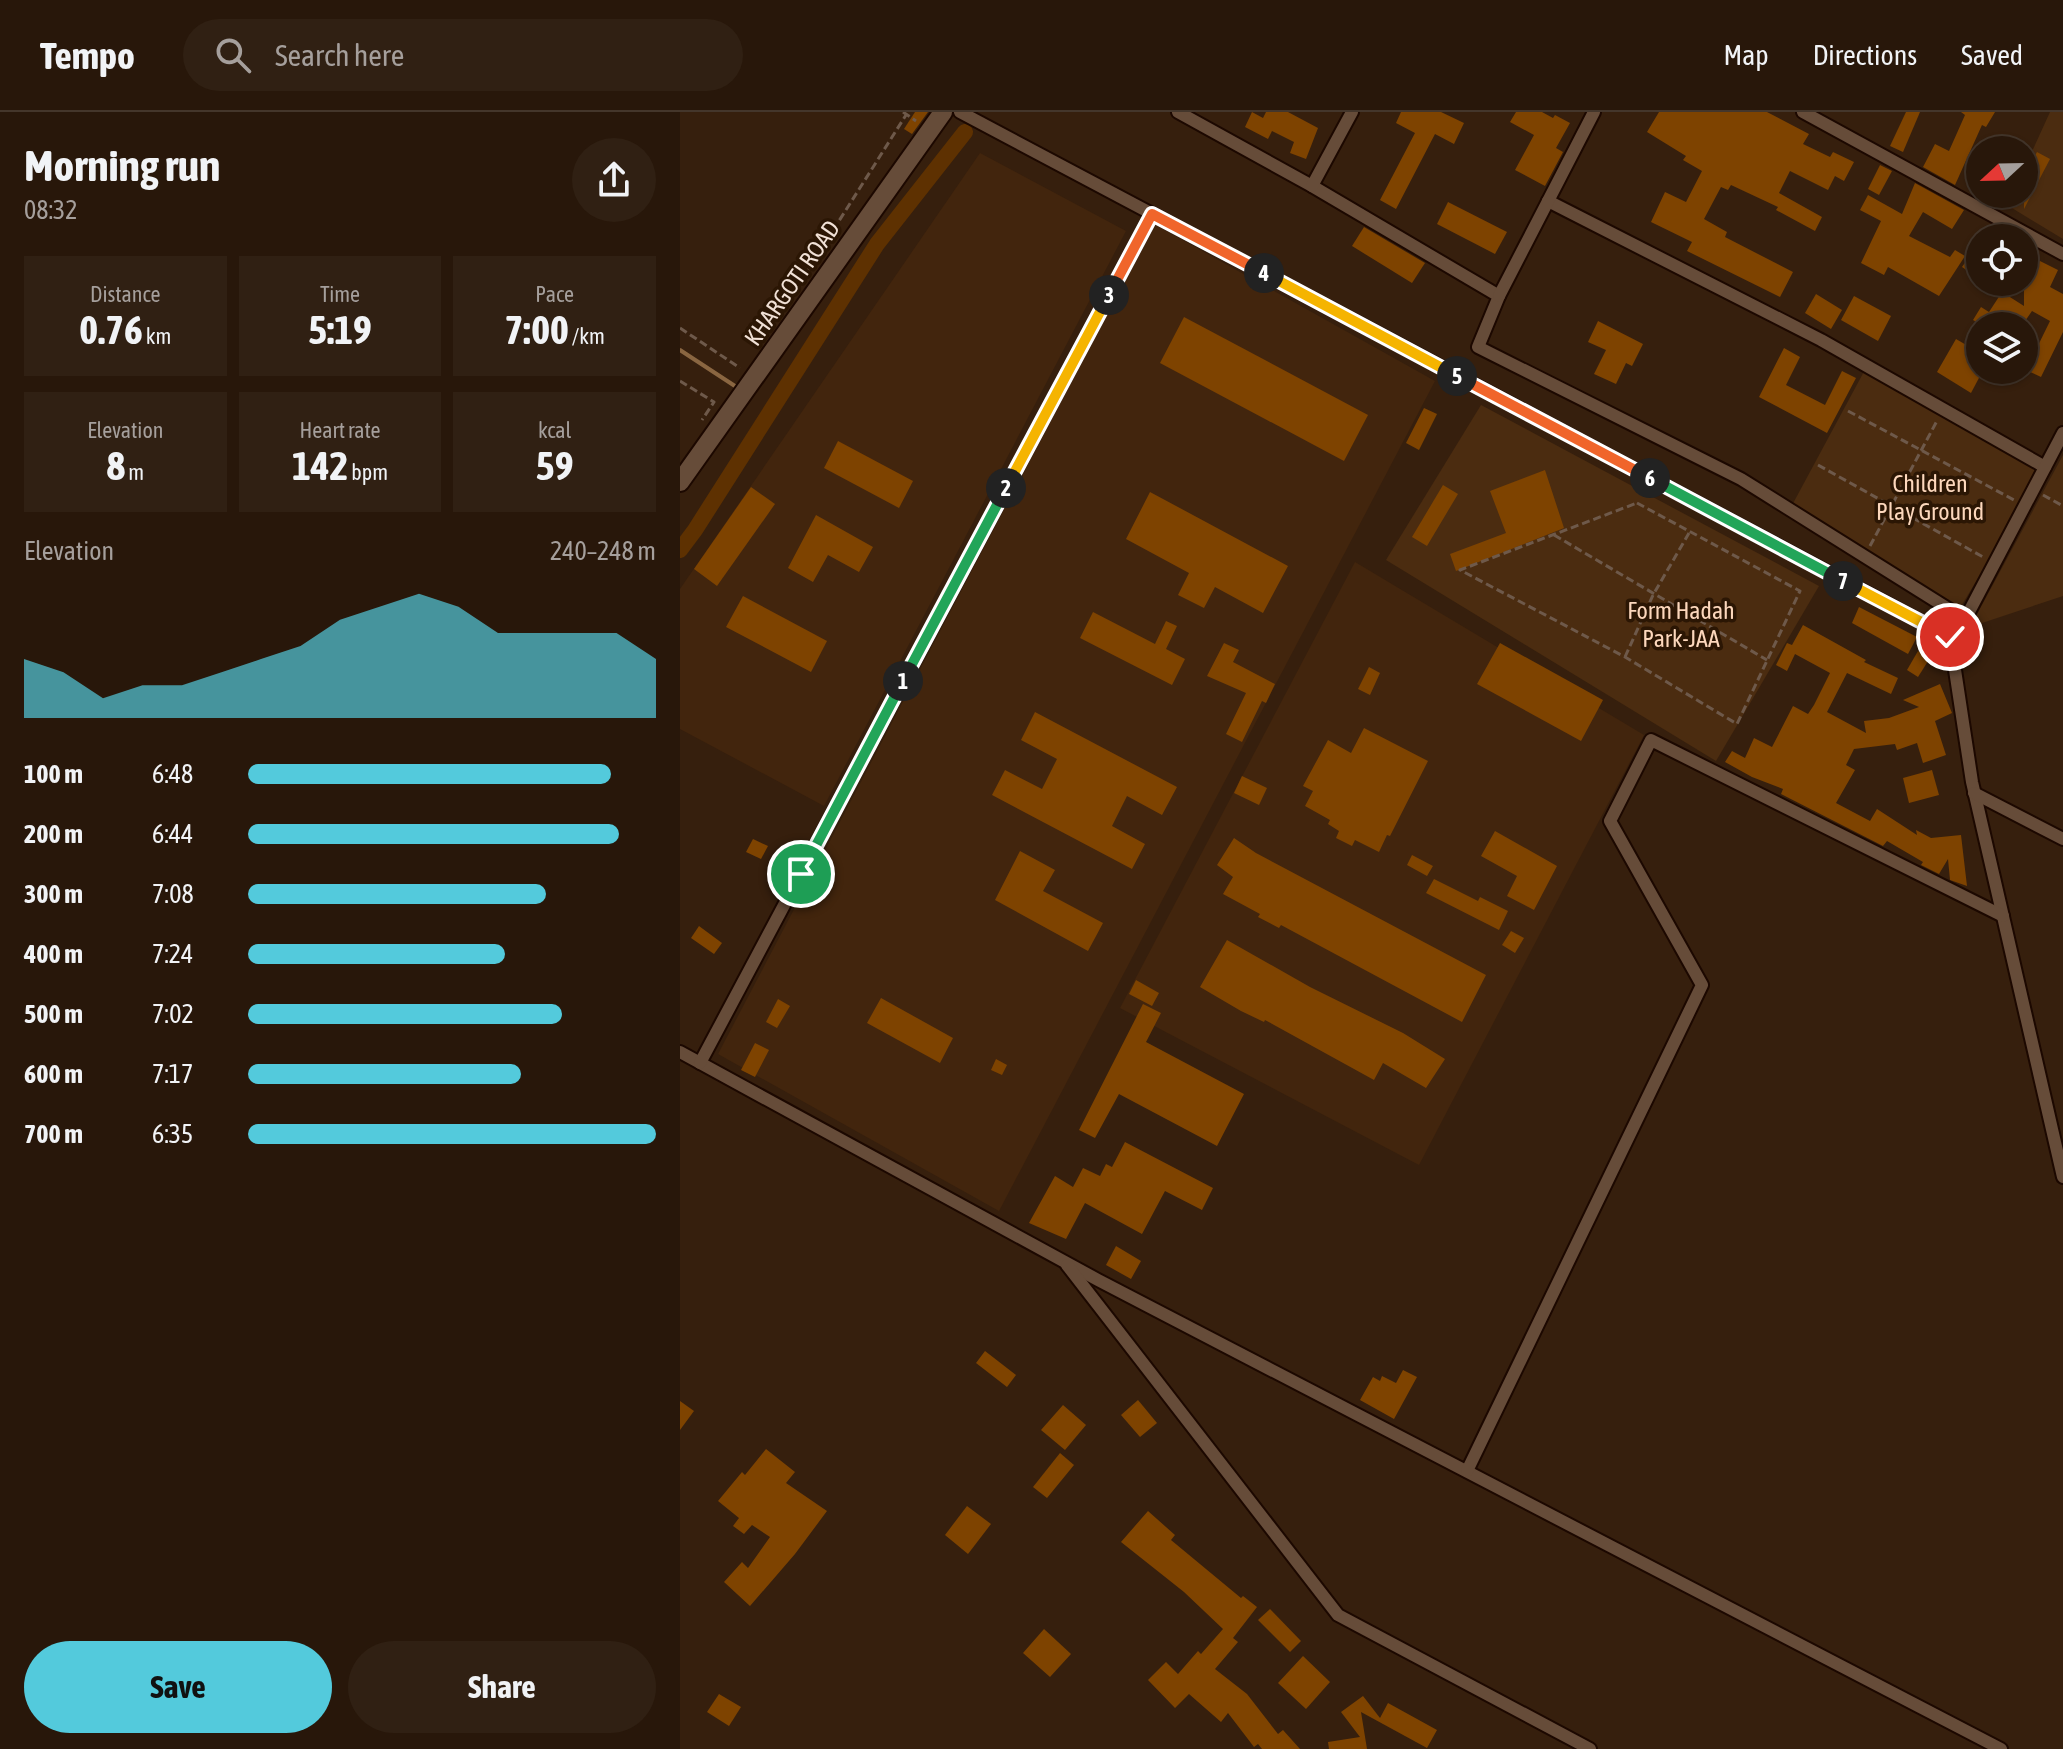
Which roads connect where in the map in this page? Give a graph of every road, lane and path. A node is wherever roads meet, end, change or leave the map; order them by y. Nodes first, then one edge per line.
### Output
1 (943, 112) edge
2 (960, 112) edge
3 (1178, 112) edge
4 (1352, 112) edge
5 (1803, 112) edge
6 (1593, 113) edge
7 (906, 115) dead end
8 (1312, 186) junction
9 (1548, 201) junction
10 (1152, 214) junction
11 (2063, 254) edge
12 (796, 290) dead end
13 (1499, 296) junction
14 (680, 328) edge
15 (745, 371) dead end
16 (680, 381) edge
17 (1943, 409) junction
18 (1848, 411) dead end
19 (697, 428) dead end
20 (2063, 433) edge
21 (1921, 450) junction
22 (1818, 465) dead end
23 (2045, 467) junction
24 (680, 482) edge
25 (2033, 489) junction
26 (1892, 505) junction
27 (2024, 506) junction
28 (2063, 506) edge
29 (1690, 532) junction
30 (1554, 535) junction
31 (1864, 556) junction
32 (1993, 562) junction
33 (1653, 595) junction
34 (1963, 618) junction
35 (1950, 637) junction
36 (1625, 657) junction
37 (1767, 660) junction
38 (1974, 793) junction
39 (2063, 839) edge
40 (2003, 916) junction
41 (680, 1052) edge
42 (700, 1063) junction
43 (2063, 1177) edge
44 (1063, 1260) junction
45 (1467, 1471) junction
46 (1590, 1749) edge
47 (2001, 1749) edge

1 - 24 main road, KHARGOTI ROAD
2 - 10 street
3 - 8 street
4 - 8 street
5 - 11 street
6 - 9 street
7 - 12 path
8 - 13 street
9 - 13 street
9 - 17 street
10 - 35 street
10 - 42 street
13 - 31 street
14 - 15 path
16 - 19 path
17 - 21 path
17 - 23 street
18 - 21 path
20 - 23 street
21 - 26 path
21 - 27 path
22 - 26 path
23 - 25 street
25 - 27 street
25 - 28 path
26 - 31 path
26 - 32 path
27 - 32 street
29 - 30 path
29 - 33 path
29 - 37 path
30 - 33 path
30 - 36 path
31 - 34 street
32 - 34 street
33 - 36 path
33 - 37 path
34 - 35 street
35 - 38 street
36 - 37 path
38 - 39 street
38 - 40 street
40 - 43 street
40 - 45 street
41 - 42 street
42 - 44 street
44 - 45 street
44 - 46 street
45 - 47 street

